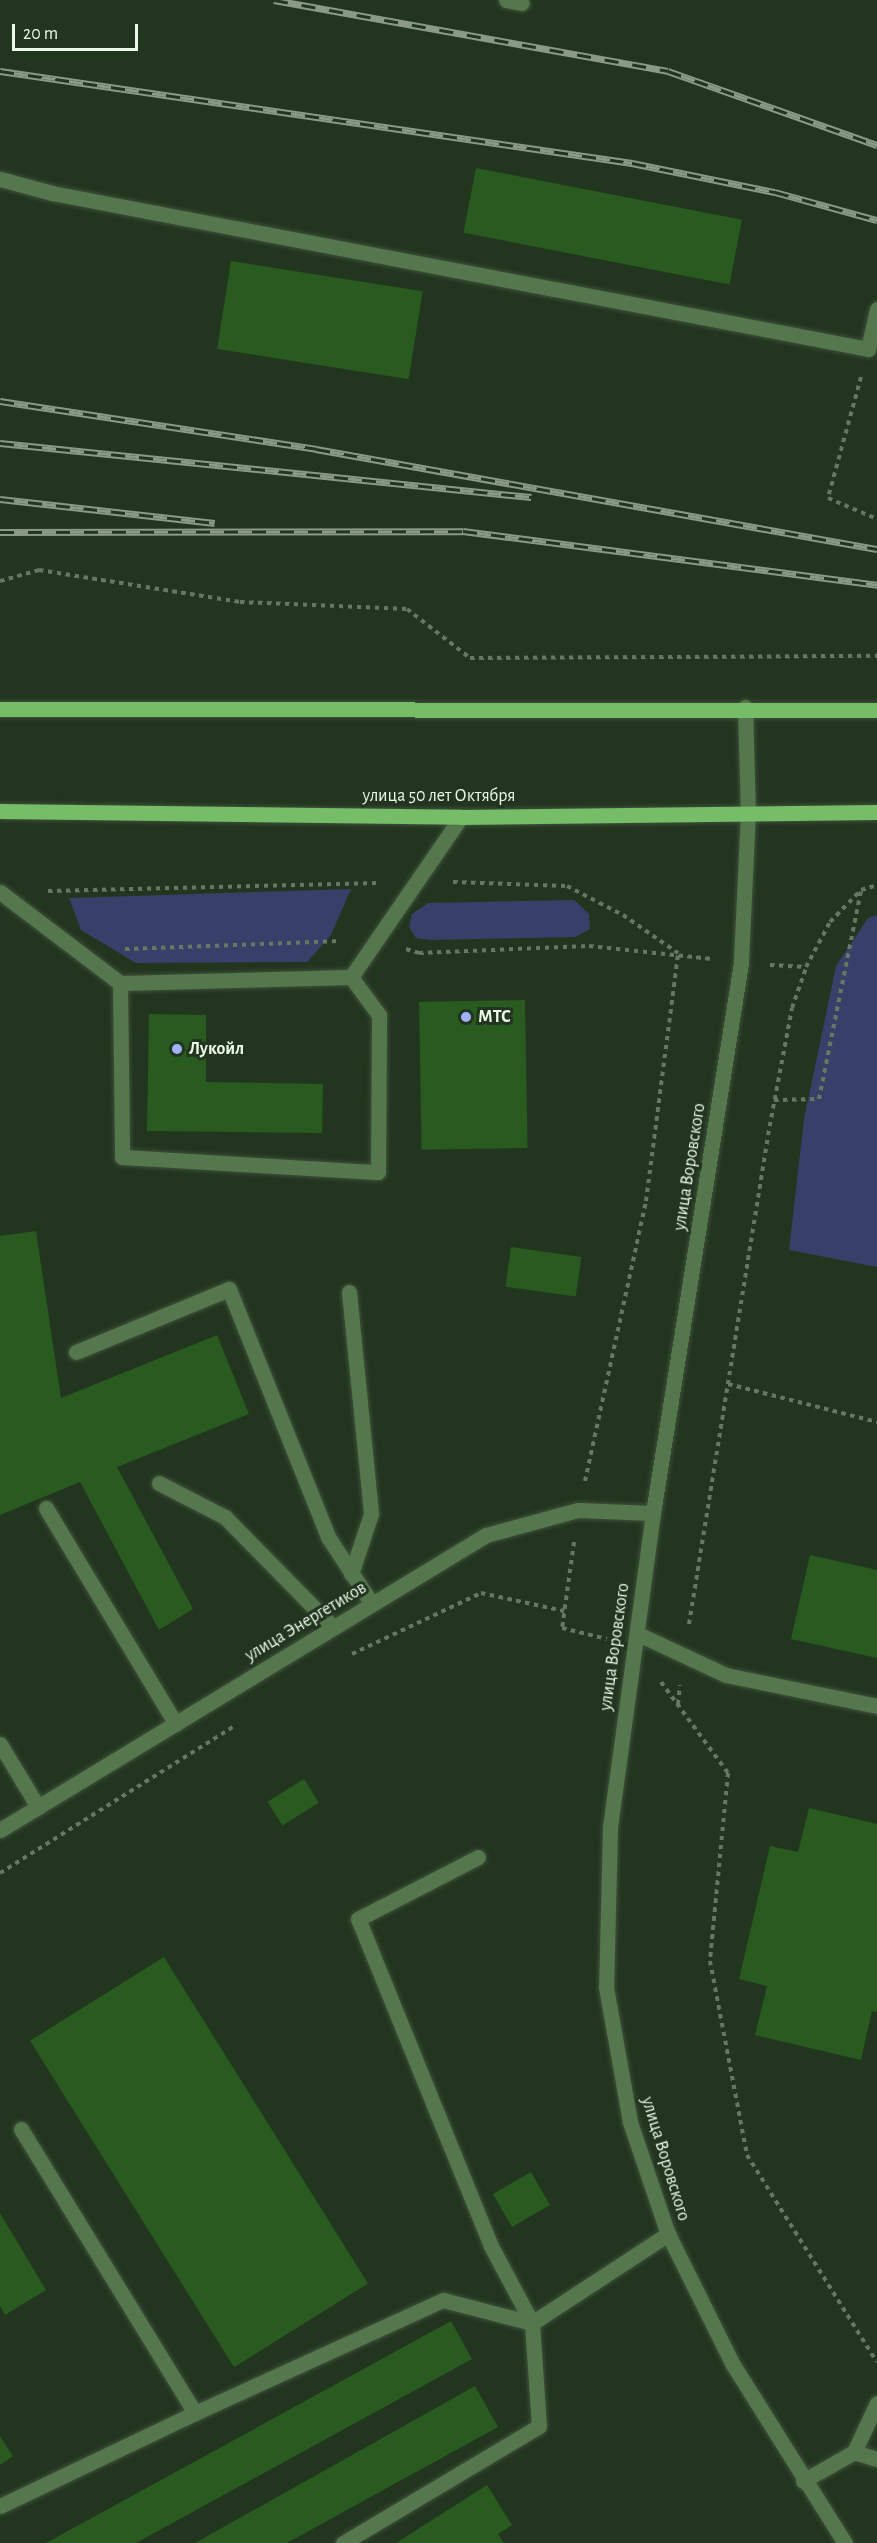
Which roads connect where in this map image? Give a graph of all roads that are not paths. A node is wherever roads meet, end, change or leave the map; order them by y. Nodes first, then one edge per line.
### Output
1 (506, 0) edge
2 (522, 3) dead end
3 (0, 179) edge
4 (877, 309) edge
5 (744, 707) junction
6 (0, 709) edge
7 (877, 710) edge
8 (0, 811) edge
9 (748, 812) junction
10 (877, 812) edge
11 (461, 817) junction
12 (0, 892) edge
13 (351, 977) junction
14 (120, 982) junction
15 (349, 1292) dead end
16 (76, 1352) dead end
17 (159, 1483) dead end
18 (46, 1508) dead end
19 (653, 1513) junction
20 (351, 1574) junction
21 (372, 1604) junction
22 (333, 1627) junction
23 (638, 1634) junction
24 (877, 1706) edge
25 (176, 1724) junction
26 (0, 1744) edge
27 (39, 1807) junction
28 (0, 1830) edge
29 (478, 1857) dead end
30 (21, 2128) dead end
31 (668, 2235) junction
32 (532, 2323) junction
33 (877, 2403) edge
34 (195, 2413) junction
35 (855, 2452) junction
36 (877, 2459) edge
37 (803, 2481) junction
38 (0, 2506) edge
39 (343, 2543) edge
40 (845, 2543) edge

1 - 2 street
3 - 4 street
5 - 6 main road
5 - 7 main road
5 - 9 street, улица Воровского
8 - 11 main road, улица 50 лет Октября
9 - 10 main road, улица 50 лет Октября
9 - 11 main road, улица 50 лет Октября
9 - 19 street, улица Воровского
11 - 13 street
12 - 14 street
13 - 14 street
13 - 14 street
15 - 20 street
16 - 20 street
17 - 22 street
18 - 25 street
19 - 21 street, улица Энергетиков
19 - 23 street, улица Воровского
20 - 21 street
21 - 22 street, улица Энергетиков
22 - 25 street, улица Энергетиков
23 - 24 street
23 - 31 street, улица Воровского
25 - 27 street, улица Энергетиков
26 - 27 street
27 - 28 street, улица Энергетиков
29 - 32 street
30 - 34 street
31 - 32 street
31 - 37 street, улица Воровского
32 - 34 street
32 - 39 street
33 - 35 street
34 - 38 street
35 - 36 street
35 - 37 street
37 - 40 street, улица Воровского

